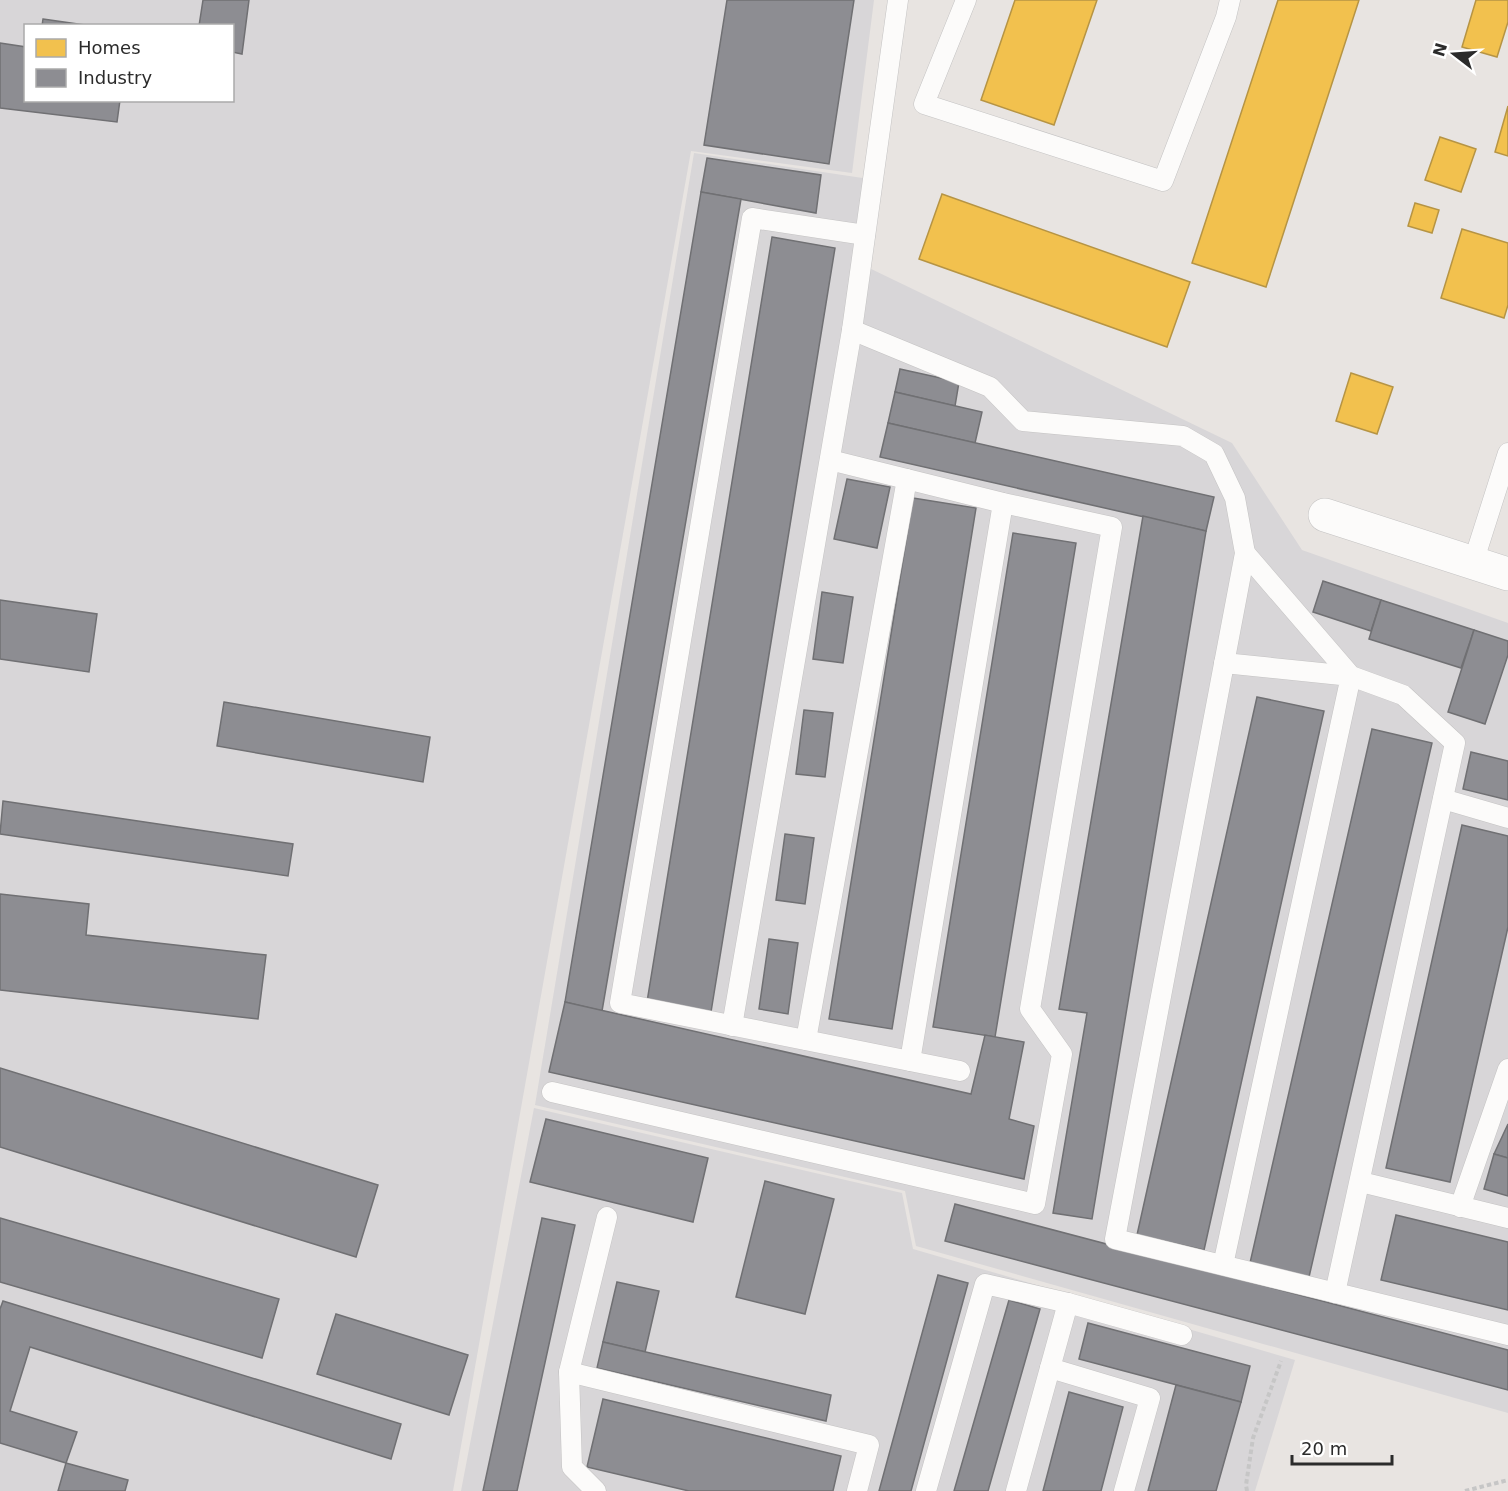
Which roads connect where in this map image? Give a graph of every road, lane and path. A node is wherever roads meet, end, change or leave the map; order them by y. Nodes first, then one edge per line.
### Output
1 (898, 0) edge
2 (966, 0) edge
3 (1230, 0) edge
4 (865, 235) junction
5 (852, 330) junction
6 (1508, 453) edge
7 (830, 460) junction
8 (908, 479) junction
9 (1004, 503) junction
10 (1325, 515) dead end
11 (1245, 553) junction
12 (1473, 563) junction
13 (1508, 574) edge
14 (1224, 663) junction
15 (1350, 676) junction
16 (1443, 799) junction
17 (1508, 818) edge
18 (732, 1026) junction
19 (806, 1040) junction
20 (910, 1061) junction
21 (1508, 1069) edge
22 (960, 1071) dead end
23 (552, 1092) dead end
24 (1361, 1182) junction
25 (1460, 1207) junction
26 (607, 1217) dead end
27 (1508, 1218) edge
28 (1223, 1265) junction
29 (1335, 1293) junction
30 (1068, 1303) junction
31 (1182, 1335) dead end
32 (1508, 1335) edge
33 (1281, 1361) dead end
34 (1050, 1368) junction
35 (568, 1372) junction
36 (1508, 1480) edge
37 (596, 1491) edge
38 (858, 1491) edge
39 (926, 1491) edge
40 (1016, 1491) edge
41 (1124, 1491) edge
42 (1247, 1491) edge
43 (1465, 1491) edge

1 - 4 lane
2 - 3 lane
4 - 5 lane
4 - 18 lane
5 - 7 lane
5 - 11 lane
6 - 12 lane
7 - 8 lane
7 - 18 lane
8 - 9 lane
8 - 19 lane
9 - 20 lane
9 - 23 lane
10 - 12 street
11 - 14 lane
11 - 15 lane
12 - 13 street
14 - 15 lane
14 - 28 lane
15 - 16 lane
15 - 28 lane
16 - 17 lane
16 - 24 lane
18 - 19 lane
19 - 20 lane
20 - 22 lane
21 - 25 lane
24 - 25 lane
24 - 29 lane
25 - 27 lane
26 - 35 lane
28 - 29 lane
29 - 32 lane
30 - 31 lane
30 - 34 lane
30 - 39 lane
33 - 42 path
34 - 40 lane
34 - 41 lane
35 - 37 lane
35 - 38 lane
36 - 43 path

